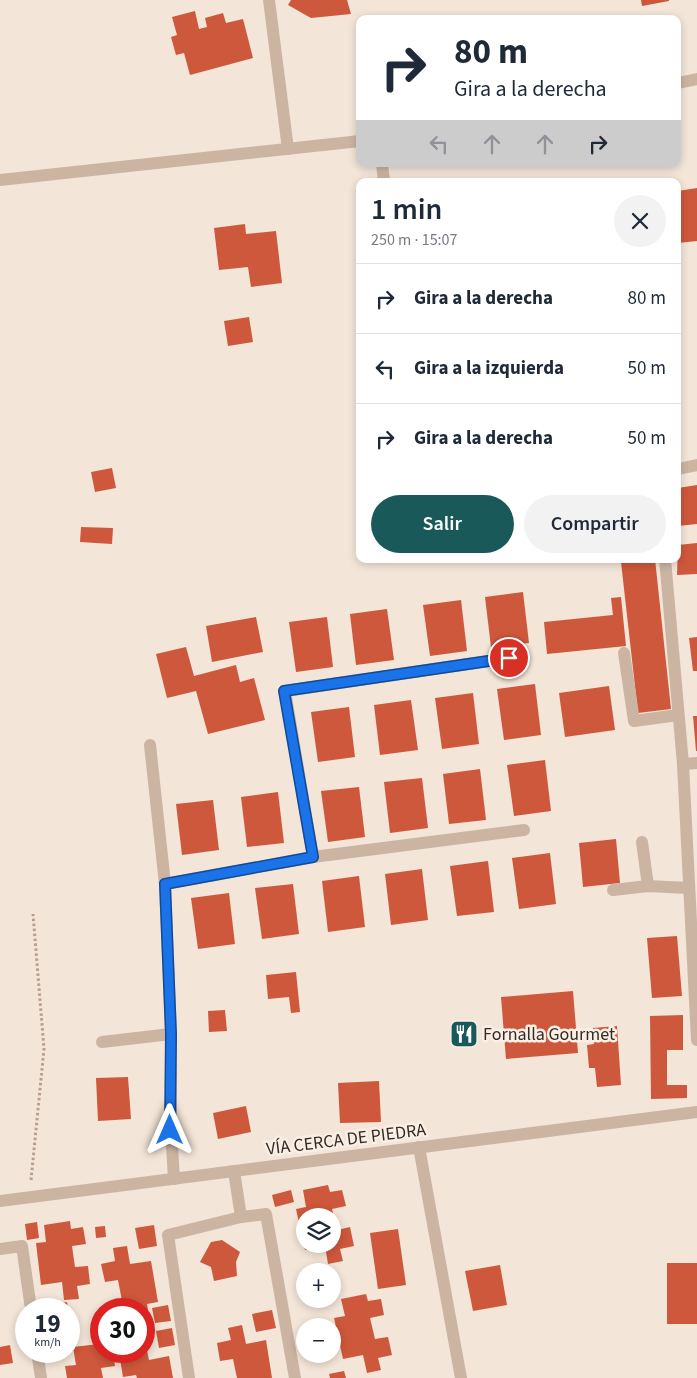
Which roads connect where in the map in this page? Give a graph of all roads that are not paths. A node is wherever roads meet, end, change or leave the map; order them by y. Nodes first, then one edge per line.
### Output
1 (269, 0) edge
2 (697, 79) edge
3 (681, 82) edge
4 (356, 141) edge
5 (288, 149) junction
6 (0, 180) edge
7 (697, 465) edge
8 (681, 468) edge
9 (665, 563) edge
10 (624, 653) dead end
11 (509, 658) dead end
12 (678, 715) junction
13 (150, 745) dead end
14 (697, 763) edge
15 (683, 764) junction
16 (524, 830) dead end
17 (642, 842) dead end
18 (313, 857) junction
19 (165, 884) junction
20 (648, 886) junction
21 (688, 888) junction
22 (613, 890) dead end
23 (171, 1034) junction
24 (697, 1040) edge
25 (102, 1042) dead end
26 (697, 1112) edge
27 (419, 1147) junction
28 (234, 1171) junction
29 (174, 1179) junction
30 (0, 1201) edge
31 (241, 1217) junction
32 (0, 1249) edge
33 (29, 1298) edge
34 (39, 1363) edge
35 (41, 1378) edge
36 (189, 1378) edge
37 (295, 1378) edge
38 (461, 1378) edge

1 - 5 street
2 - 3 street
4 - 5 street
5 - 6 street
7 - 8 street
9 - 12 street
10 - 12 street
11 - 18 street
12 - 15 street
13 - 19 street
14 - 15 street
15 - 21 street
16 - 18 street
17 - 20 street
18 - 19 street
19 - 23 street
20 - 21 street
20 - 22 street
21 - 24 street
23 - 25 street
23 - 29 street
26 - 27 street, VÍA CERCA DE PIEDRA
27 - 28 street, VÍA CERCA DE PIEDRA
27 - 38 street
28 - 29 street, VÍA CERCA DE PIEDRA
28 - 31 street
29 - 30 street, VÍA CERCA DE PIEDRA
31 - 36 street
31 - 37 street
32 - 33 street
34 - 35 street

